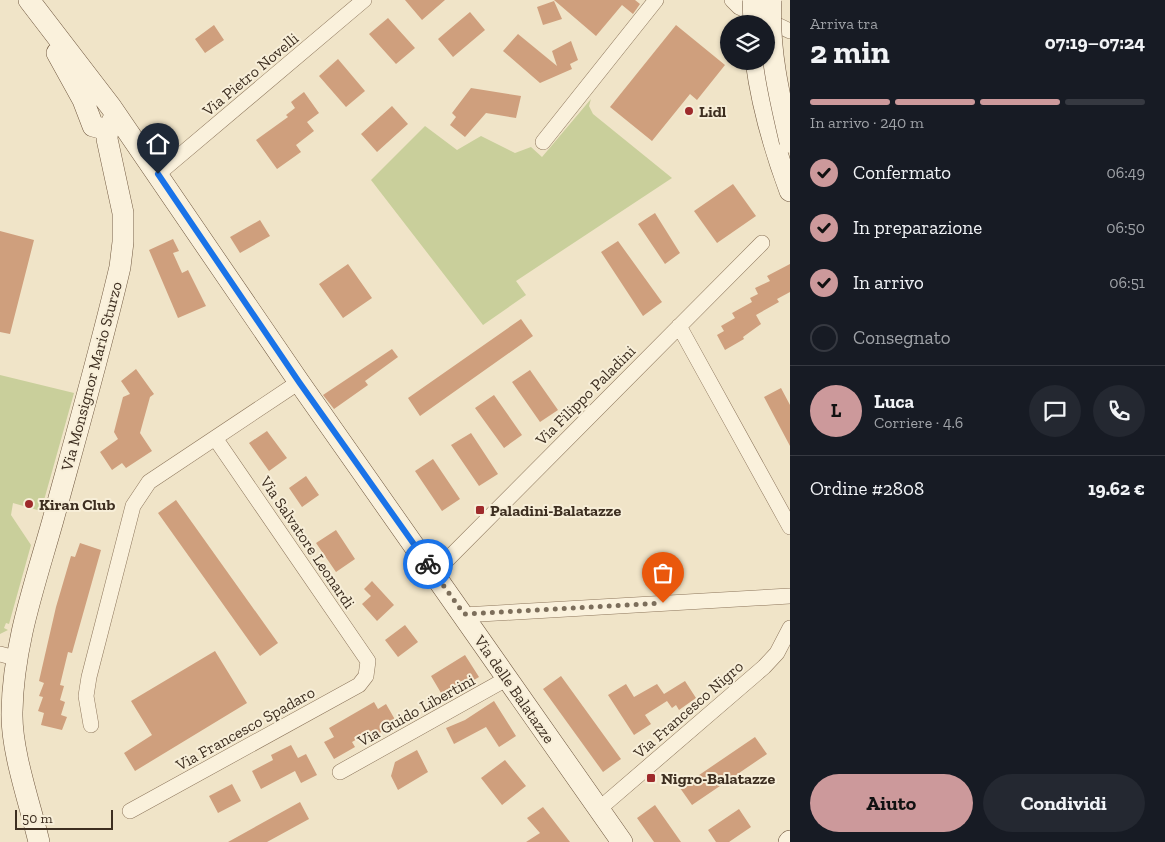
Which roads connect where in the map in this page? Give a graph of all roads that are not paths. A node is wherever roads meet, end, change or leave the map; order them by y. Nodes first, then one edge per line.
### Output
1 (29, 0) edge
2 (364, 0) edge
3 (656, 0) edge
4 (732, 0) edge
5 (753, 0) edge
6 (771, 0) edge
7 (754, 15) edge
8 (790, 31) edge
9 (757, 70) edge
10 (104, 118) junction
11 (542, 142) dead end
12 (790, 142) edge
13 (158, 174) junction
14 (790, 191) edge
15 (762, 243) dead end
16 (679, 326) junction
17 (299, 382) junction
18 (215, 438) junction
19 (790, 527) edge
20 (434, 573) junction
21 (790, 596) edge
22 (464, 614) junction
23 (790, 628) edge
24 (5, 659) edge
25 (368, 668) joint
26 (508, 678) junction
27 (91, 725) dead end
28 (4, 736) edge
29 (0, 756) edge
30 (340, 772) dead end
31 (23, 777) junction
32 (599, 809) junction
33 (130, 811) dead end
34 (40, 842) edge
35 (622, 842) edge

1 - 10 street, Via delle Balatazze
2 - 13 street, Via Pietro Novelli
3 - 11 street
4 - 8 street
5 - 7 street, bridge
6 - 12 street, bridge
9 - 14 street
10 - 13 street, Via delle Balatazze
10 - 24 street, Via Monsignor Mario Sturzo
13 - 17 street, Via delle Balatazze
15 - 16 street, Via Filippo Paladini
16 - 19 street
16 - 20 street, Via Filippo Paladini
17 - 18 street
17 - 20 street, Via delle Balatazze
18 - 25 street, Via Salvatore Leonardi
18 - 27 street
20 - 22 street, Via delle Balatazze
21 - 22 street
22 - 26 street, Via delle Balatazze
23 - 32 street, Via Francesco Nigro
24 - 28 street
25 - 33 street, Via Francesco Spadaro
26 - 30 street, Via Guido Libertini
26 - 32 street, Via delle Balatazze
28 - 31 street
29 - 31 street
31 - 34 street
32 - 35 street, Via delle Balatazze

